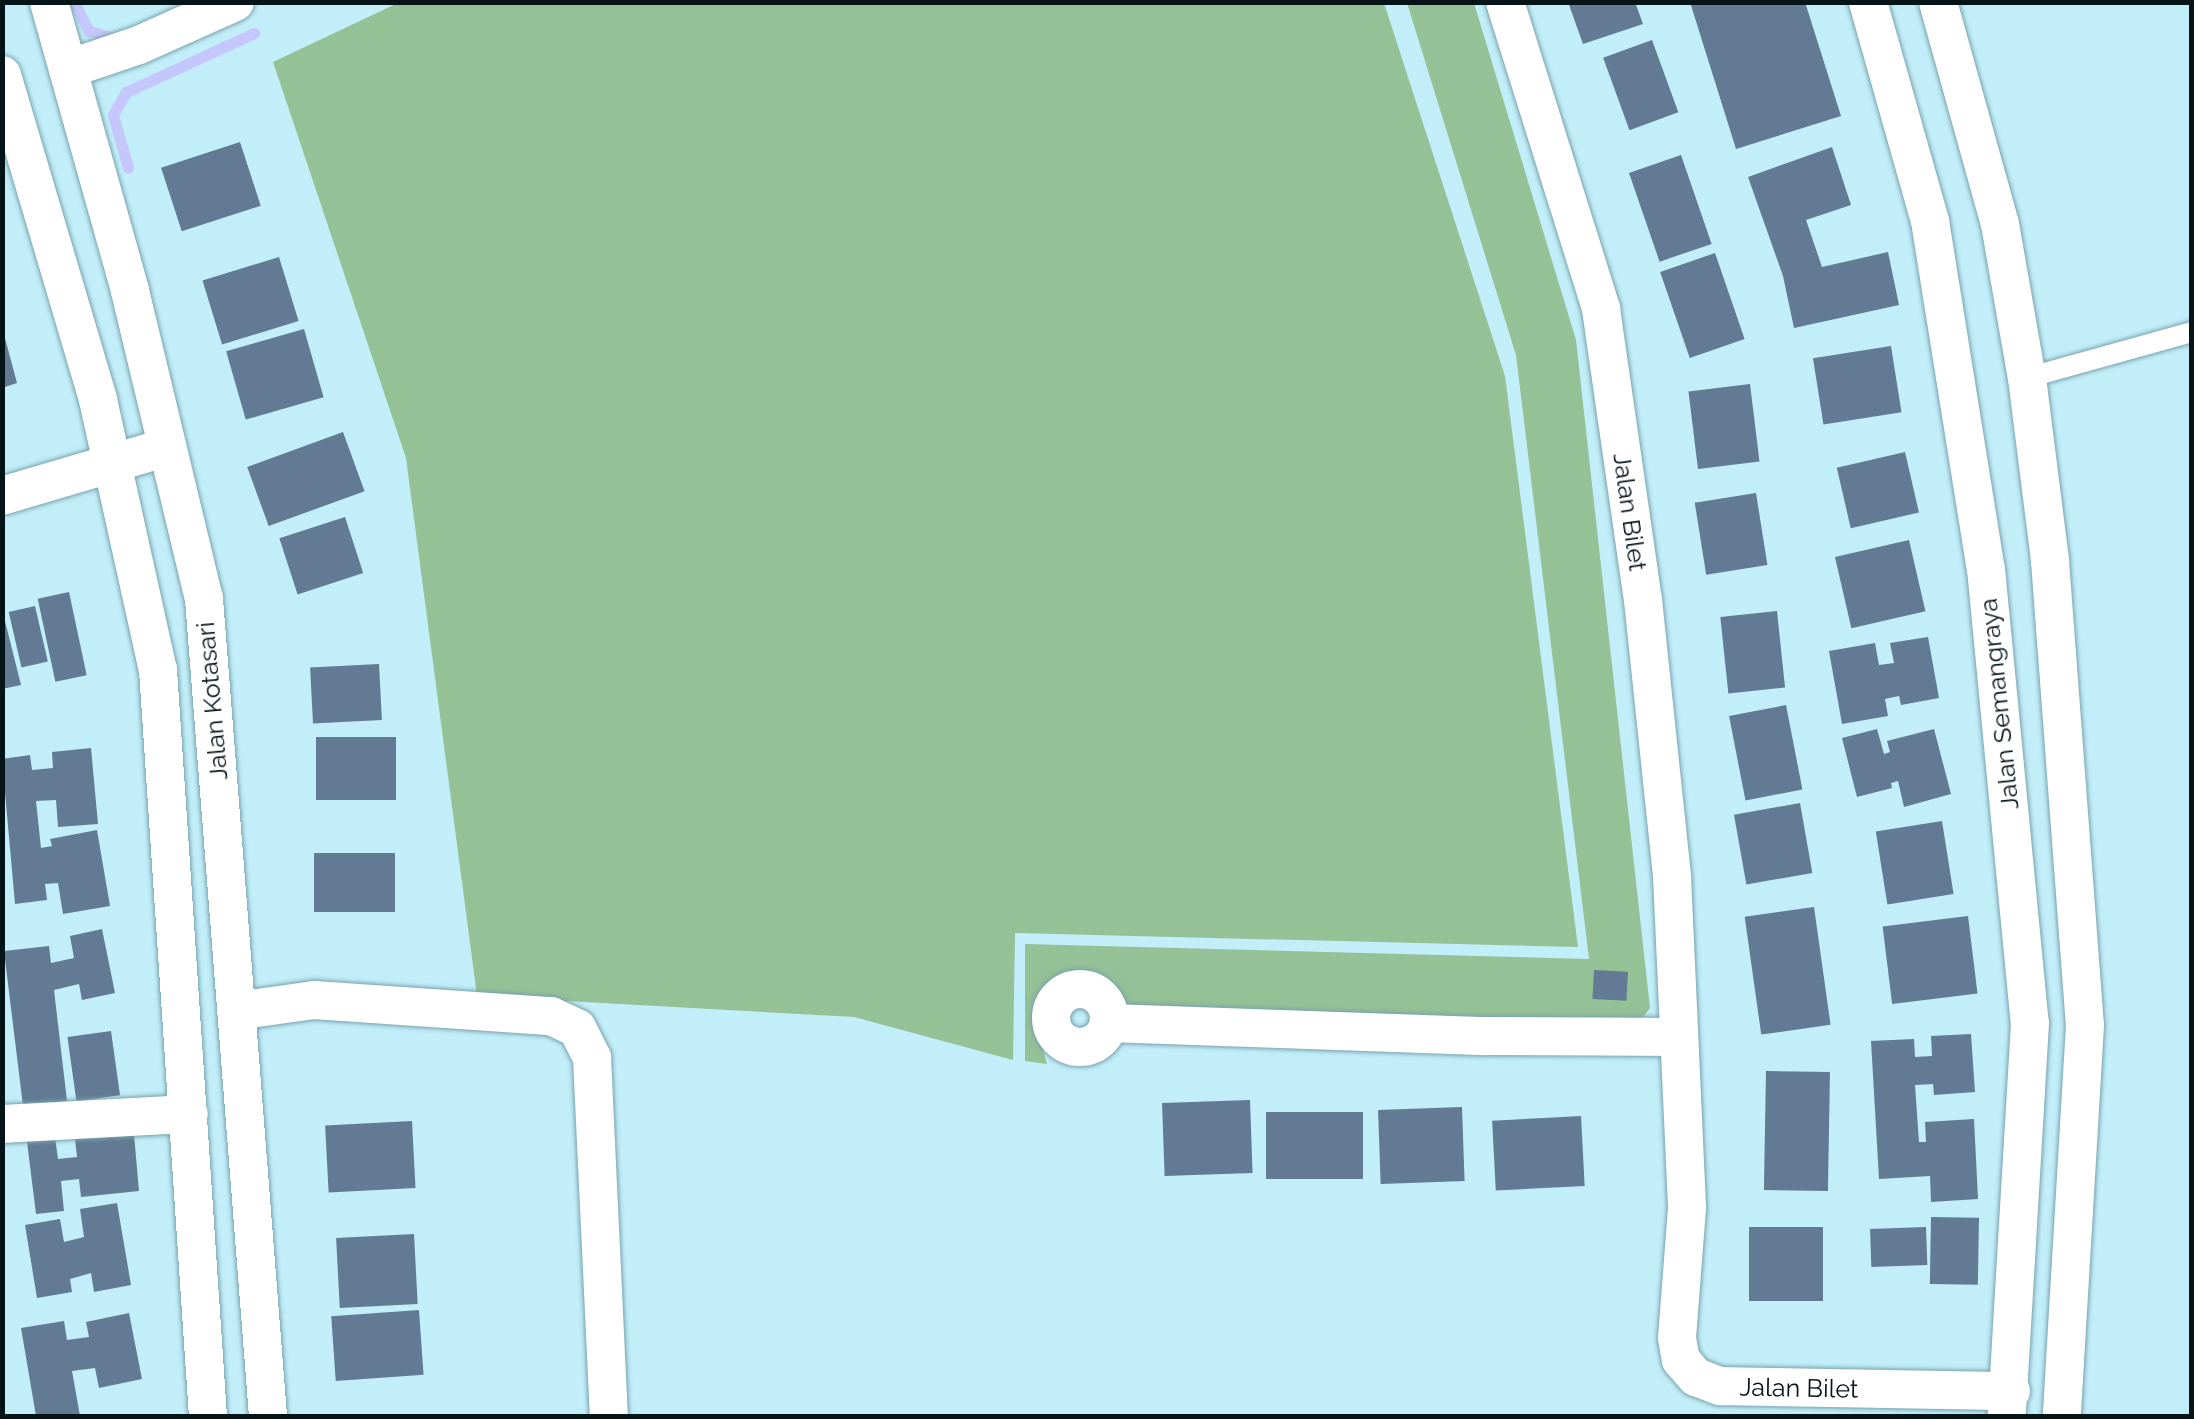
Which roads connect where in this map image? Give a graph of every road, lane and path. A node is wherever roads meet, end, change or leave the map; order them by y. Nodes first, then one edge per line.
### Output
1 (50, 2) edge
2 (235, 2) edge
3 (1505, 2) edge
4 (1868, 2) edge
5 (1938, 2) edge
6 (82, 65) junction
7 (2, 76) edge
8 (2192, 332) edge
9 (2028, 378) junction
10 (167, 447) junction
11 (112, 462) junction
12 (2, 496) edge
13 (2050, 561) junction
14 (1986, 569) junction
15 (236, 1011) junction
16 (1109, 1023) dead end
17 (1678, 1036) junction
18 (189, 1114) junction
19 (2, 1124) edge
20 (2009, 1404) edge
21 (208, 1416) edge
22 (268, 1416) edge
23 (609, 1416) edge
24 (2062, 1416) edge

1 - 6 street, Jalan Kotasari
2 - 6 street
3 - 17 street, Jalan Bilet
4 - 14 street, Jalan Semangraya
5 - 9 street
6 - 10 street, Jalan Kotasari
7 - 11 street, Jalan Kotasari
8 - 9 lane
9 - 13 street
10 - 11 street
10 - 15 street, Jalan Kotasari
11 - 12 street
11 - 18 street, Jalan Kotasari
13 - 14 street
13 - 24 street
14 - 20 street, Jalan Semangraya
15 - 22 street, Jalan Kotasari
15 - 23 street
16 - 17 street
17 - 20 street, Jalan Bilet
18 - 19 street
18 - 21 street, Jalan Kotasari

